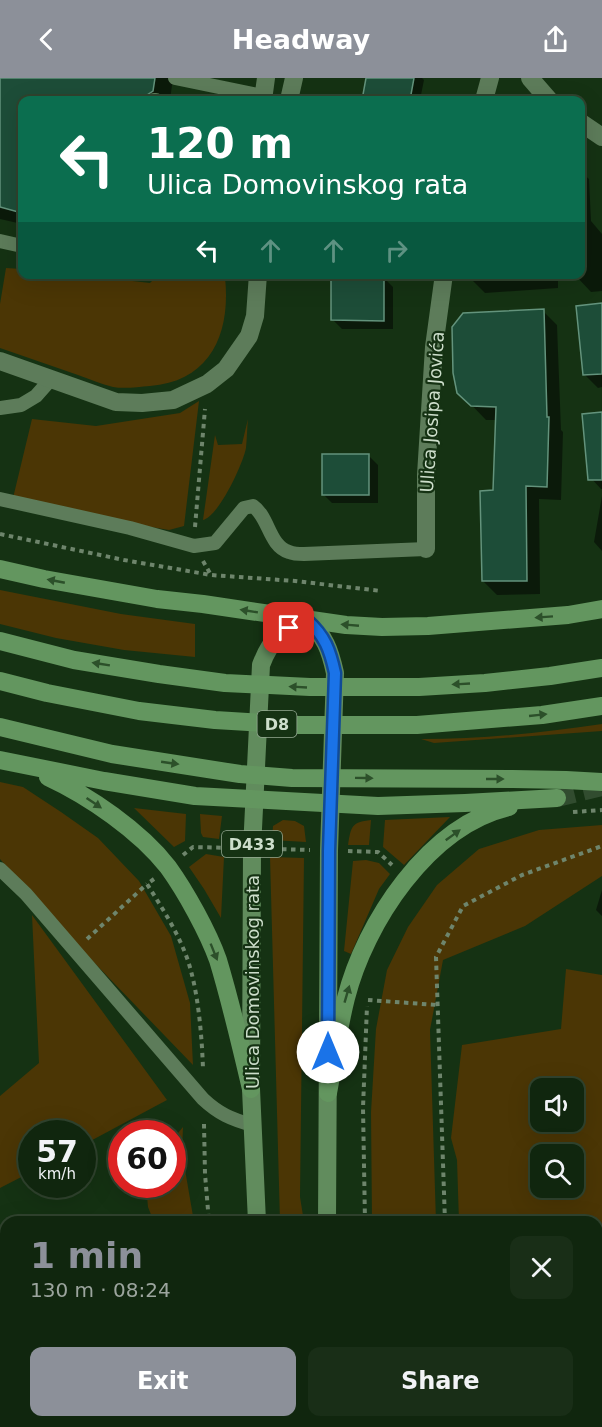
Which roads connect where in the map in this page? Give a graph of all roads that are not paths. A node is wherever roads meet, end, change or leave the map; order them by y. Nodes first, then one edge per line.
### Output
1 (175, 78) edge
2 (294, 78) edge
3 (490, 78) edge
4 (530, 78) edge
5 (264, 91) edge
6 (290, 96) edge
7 (485, 96) edge
8 (546, 96) edge
9 (585, 125) edge
10 (602, 137) edge
11 (0, 241) edge
12 (18, 245) edge
13 (258, 279) edge
14 (443, 279) edge
15 (0, 361) edge
16 (51, 379) junction
17 (0, 408) edge
18 (0, 499) edge
19 (426, 549) joint
20 (0, 569) edge
21 (602, 609) edge
22 (307, 620) junction
23 (0, 641) edge
24 (602, 668) edge
25 (0, 681) edge
26 (602, 706) edge
27 (0, 727) edge
28 (0, 760) edge
29 (25, 765) junction
30 (602, 782) edge
31 (254, 799) junction
32 (330, 803) junction
33 (0, 869) edge
34 (251, 1089) junction
35 (328, 1093) junction
36 (252, 1125) junction
37 (257, 1216) edge
38 (327, 1216) edge

1 - 5 lane
2 - 6 street
3 - 7 street
4 - 8 street
9 - 10 street
11 - 12 lane
13 - 16 street
14 - 19 street, Ulica Josipa Jovića
15 - 16 street
16 - 17 lane
18 - 19 lane
22 -> 20 highway
21 -> 22 highway
22 - 31 main road, Ulica Domovinskog rata / D433
22 - 32 main road
24 -> 23 highway, D8
25 -> 26 highway, D8
27 -> 30 highway
28 - 29 highway
29 - 31 highway
29 -> 34 highway
31 - 32 highway
31 - 34 main road, Ulica Domovinskog rata / D433
32 - 35 main road
35 -> 32 highway
33 - 36 lane
34 - 36 main road, Ulica Domovinskog rata / D433
35 - 38 main road
36 - 37 main road, Ulica Domovinskog rata / D433

